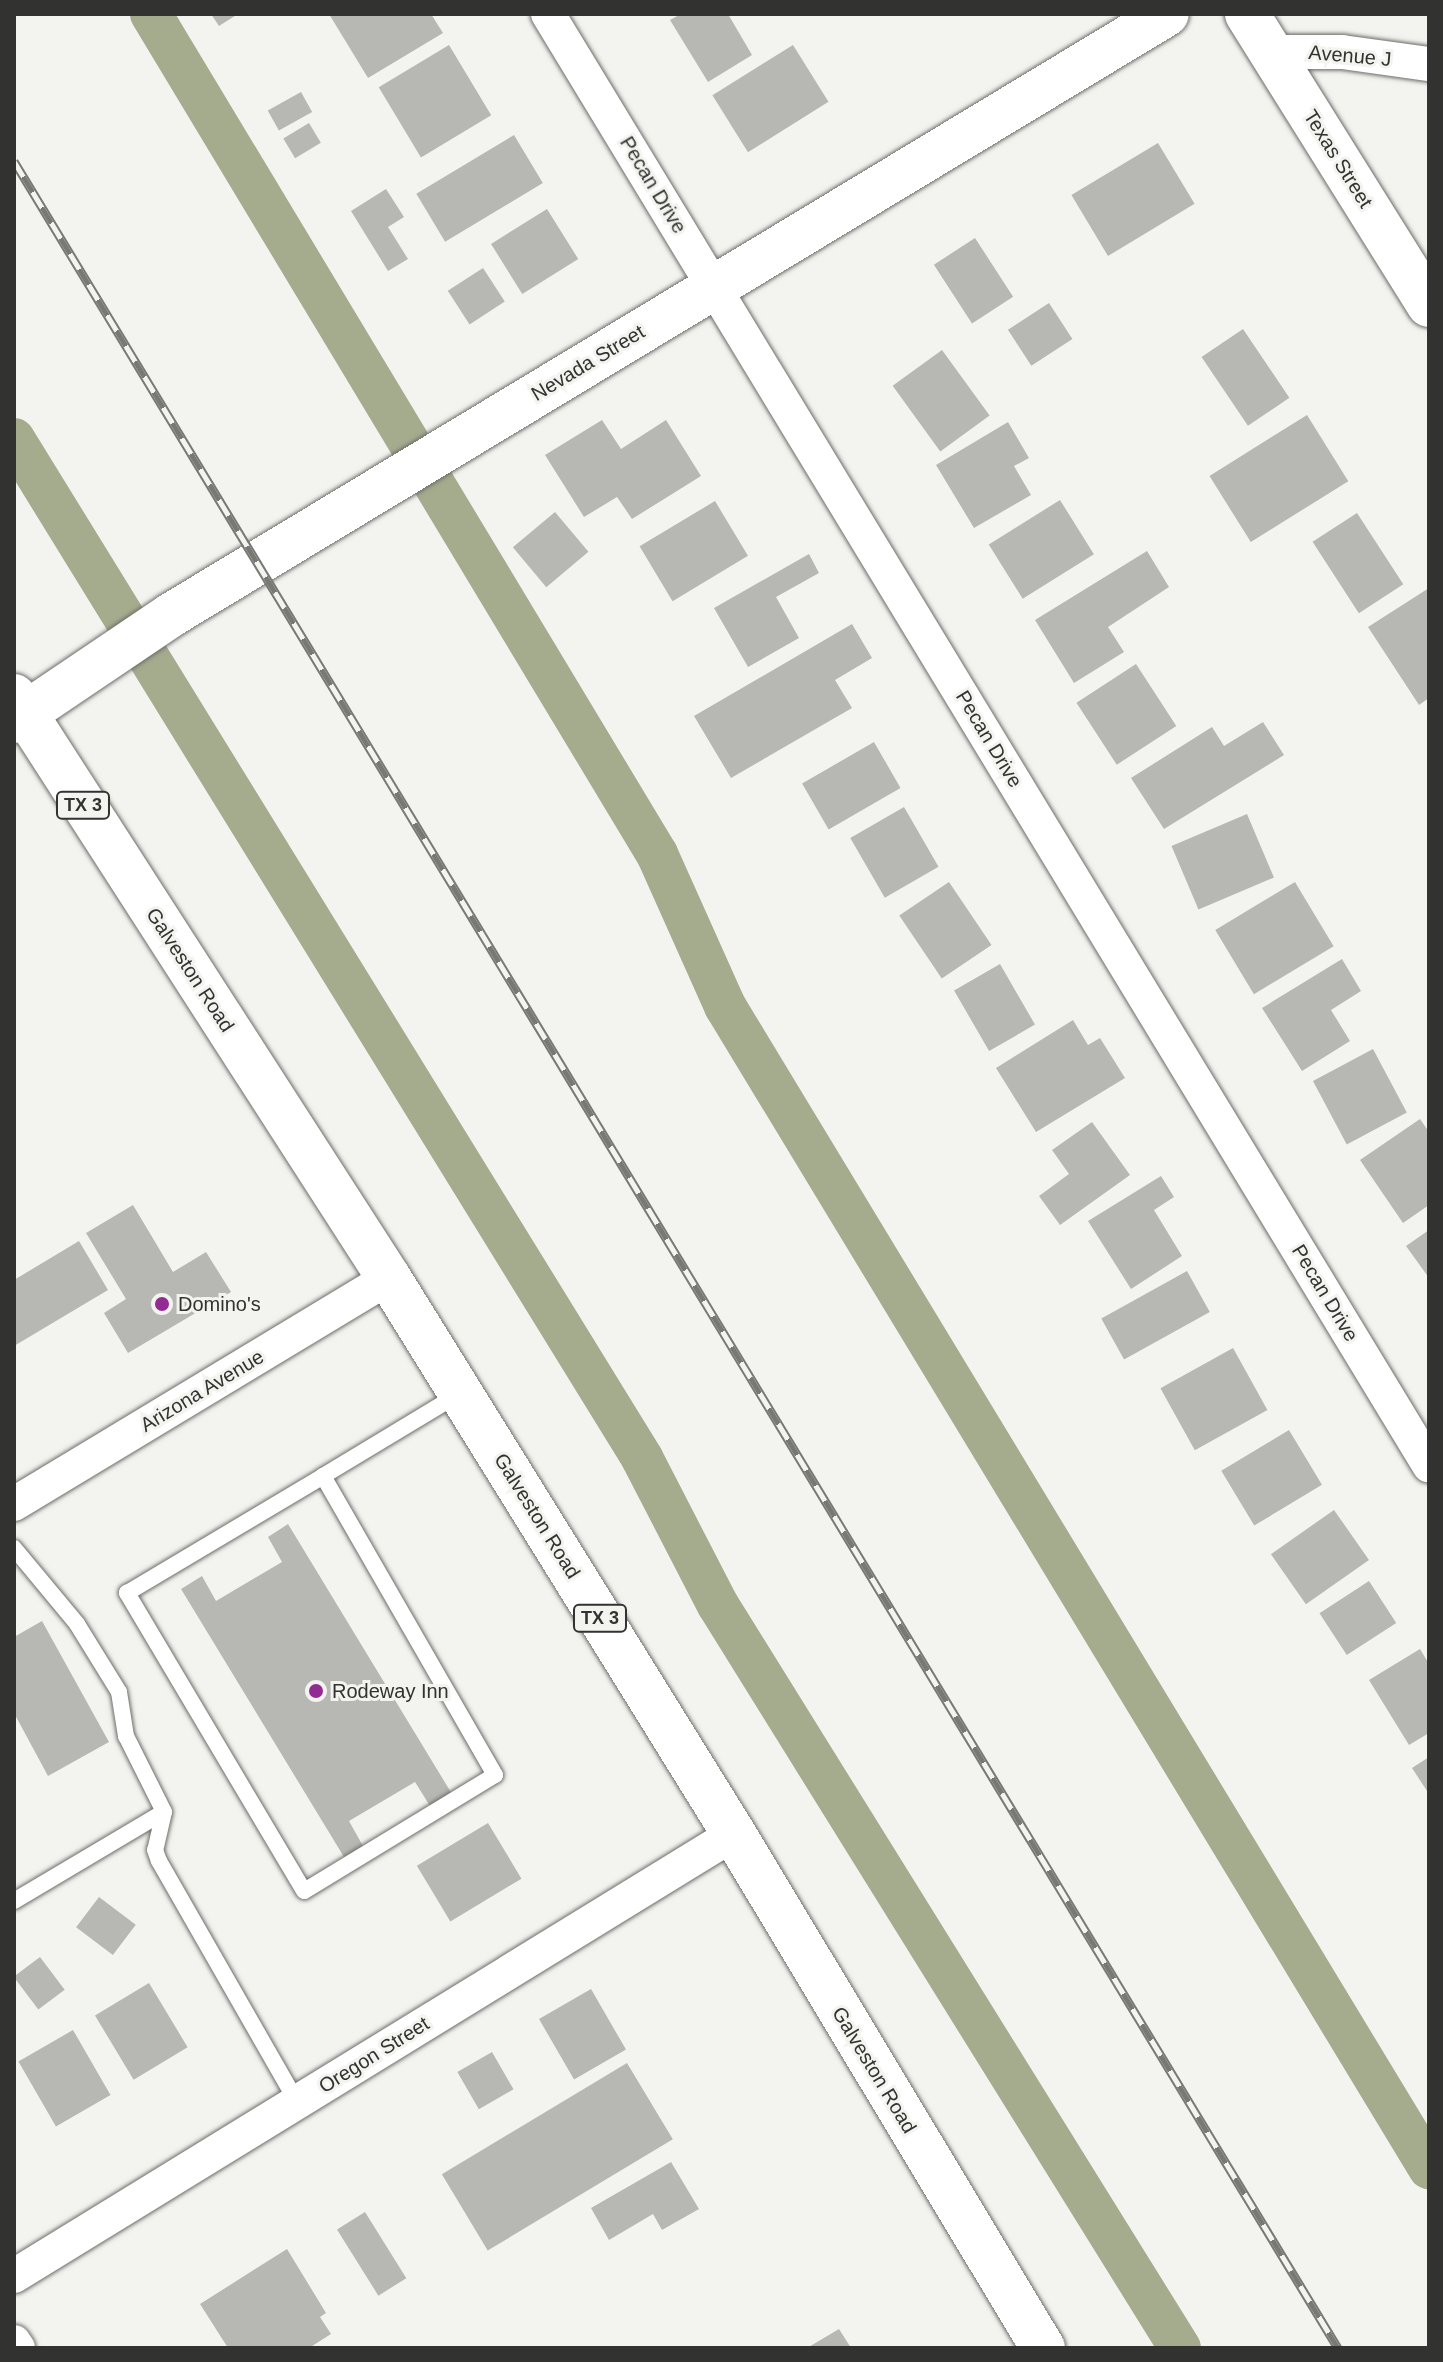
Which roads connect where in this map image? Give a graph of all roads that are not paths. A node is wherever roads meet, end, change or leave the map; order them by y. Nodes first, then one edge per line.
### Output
1 (548, 14) edge
2 (1167, 14) edge
3 (1247, 14) edge
4 (1271, 52) junction
5 (1429, 64) edge
6 (715, 287) junction
7 (1429, 305) edge
8 (17, 710) edge
9 (389, 1278) junction
10 (461, 1393) junction
11 (1429, 1465) edge
12 (323, 1476) junction
13 (14, 1504) edge
14 (14, 1548) edge
15 (164, 1812) junction
16 (734, 1834) junction
17 (14, 1901) edge
18 (297, 2102) junction
19 (14, 2276) edge
20 (14, 2342) edge
21 (18, 2348) edge
22 (1043, 2348) edge

1 - 6 street, Pecan Drive
2 - 6 main road, Nevada Street
3 - 4 main road, Texas Street
4 - 5 street, Avenue J
4 - 7 main road, Texas Street
6 - 8 main road, Nevada Street
6 - 11 street, Pecan Drive
8 - 9 main road, Galveston Road / TX 3
9 - 10 main road, Galveston Road / TX 3
9 - 13 street, Arizona Avenue
10 - 12 lane
10 - 16 main road, Galveston Road / TX 3
12 - 12 lane
14 - 15 lane
15 - 17 lane
15 - 18 lane
16 - 18 street, Oregon Street
16 - 22 main road, Galveston Road / TX 3
18 - 19 street, Oregon Street
20 - 21 street

